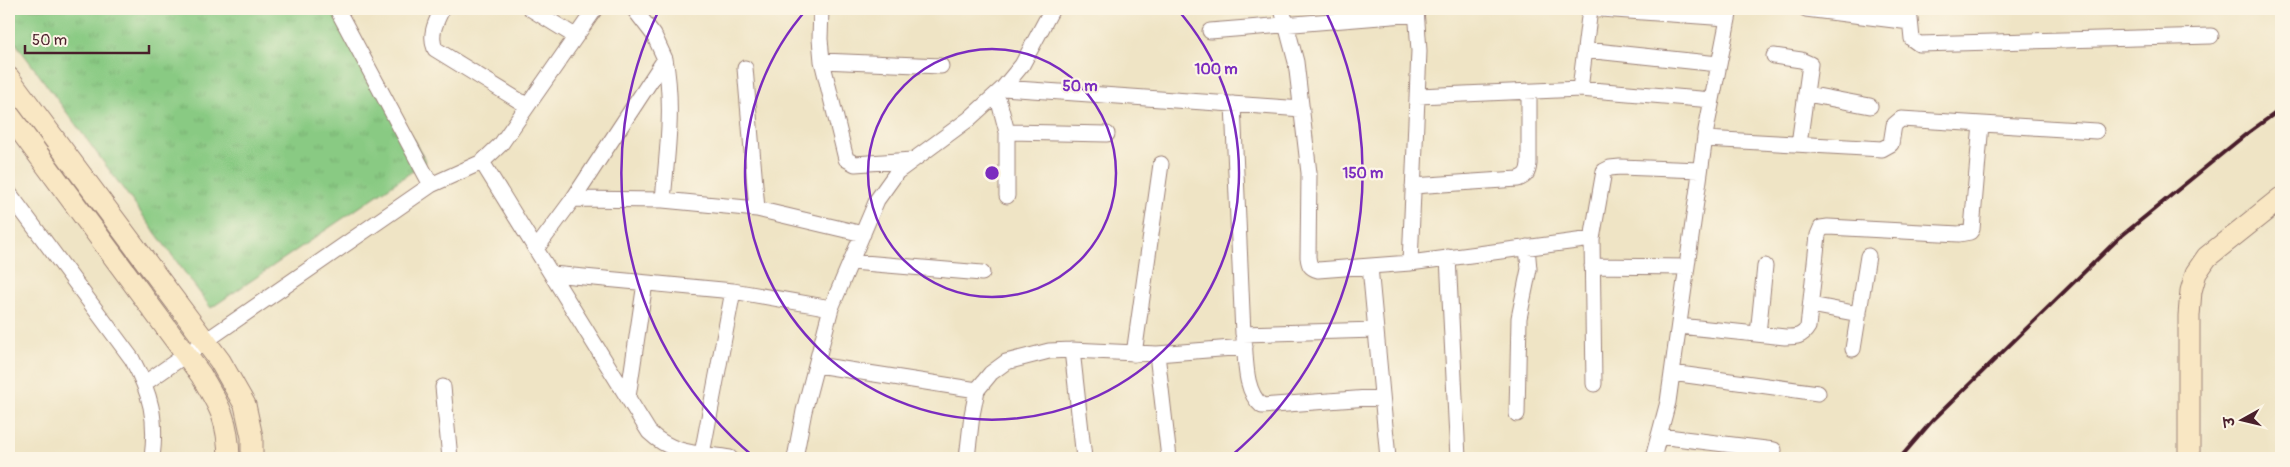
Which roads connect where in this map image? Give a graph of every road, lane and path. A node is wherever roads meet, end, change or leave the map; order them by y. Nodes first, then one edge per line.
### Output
1 (338, 9) edge
2 (442, 9) edge
3 (531, 9) edge
4 (595, 9) edge
5 (634, 9) edge
6 (821, 9) edge
7 (1052, 9) edge
8 (1282, 9) edge
9 (1590, 9) edge
10 (1601, 9) edge
11 (1806, 9) edge
12 (1416, 11) edge
13 (1729, 13) edge
14 (1910, 15) edge
15 (1288, 24) junction
16 (1210, 31) dead end
17 (575, 36) junction
18 (2211, 36) dead end
19 (1586, 50) junction
20 (1774, 56) dead end
21 (666, 59) junction
22 (822, 61) junction
23 (1718, 64) junction
24 (941, 66) dead end
25 (745, 68) dead end
26 (9, 78) edge
27 (1580, 89) junction
28 (1000, 91) junction
29 (1529, 91) junction
30 (1807, 94) junction
31 (1418, 96) junction
32 (1712, 100) junction
33 (1233, 104) junction
34 (526, 105) junction
35 (1870, 106) dead end
36 (1302, 109) junction
37 (9, 115) edge
38 (1981, 124) junction
39 (1007, 132) junction
40 (2096, 132) dead end
41 (1107, 134) dead end
42 (1705, 139) junction
43 (1799, 144) junction
44 (912, 160) junction
45 (482, 162) junction
46 (1161, 164) dead end
47 (1700, 170) junction
48 (431, 185) junction
49 (1413, 186) junction
50 (9, 193) edge
51 (1007, 196) dead end
52 (2281, 198) edge
53 (573, 199) junction
54 (663, 200) junction
55 (757, 209) junction
56 (863, 234) junction
57 (1592, 239) junction
58 (1527, 248) junction
59 (536, 249) junction
60 (1868, 256) dead end
61 (1448, 258) junction
62 (852, 262) junction
63 (1410, 262) junction
64 (1592, 266) junction
65 (1765, 266) dead end
66 (1370, 267) junction
67 (1687, 267) junction
68 (982, 273) dead end
69 (552, 274) junction
70 (645, 283) junction
71 (733, 291) junction
72 (1810, 305) junction
73 (831, 308) junction
74 (1859, 314) junction
75 (1679, 326) junction
76 (1376, 330) junction
77 (1758, 334) junction
78 (204, 340) junction
79 (1244, 340) junction
80 (1853, 349) dead end
81 (1072, 350) junction
82 (1134, 354) junction
83 (1157, 354) junction
84 (186, 355) junction
85 (817, 365) junction
86 (1672, 372) junction
87 (145, 383) junction
88 (1594, 384) dead end
89 (442, 387) dead end
90 (978, 390) junction
91 (1818, 393) dead end
92 (628, 397) junction
93 (1382, 397) junction
94 (1517, 414) dead end
95 (1659, 436) junction
96 (1774, 450) dead end
97 (702, 454) junction
98 (152, 458) edge
99 (229, 458) edge
100 (252, 458) edge
101 (450, 458) edge
102 (730, 458) edge
103 (795, 458) edge
104 (967, 458) edge
105 (1084, 458) edge
106 (1169, 458) edge
107 (1388, 458) edge
108 (1458, 458) edge
109 (1653, 458) edge
110 (2189, 458) edge

1 - 48 street
2 - 34 street
3 - 17 street
4 - 17 street
5 - 21 street
6 - 22 street
7 - 28 street
8 - 15 street
9 - 19 street
10 - 13 street
11 - 14 street
12 - 15 street
12 - 31 street
13 - 23 street
14 - 18 street
15 - 16 street
15 - 36 street
17 - 34 street
19 - 23 street
19 - 27 street
20 - 30 street
21 - 53 street
21 - 54 street
22 - 24 street
22 - 44 street
23 - 32 street
25 - 55 street
26 - 78 main road
27 - 29 street
27 - 32 street
28 - 33 street
28 - 39 street
28 - 44 street
29 - 31 street
29 - 49 street
30 - 35 street
30 - 43 street
31 - 49 street
32 - 42 street
33 - 36 street
33 - 79 street
34 - 45 street
36 - 66 street
37 - 84 main road
38 - 40 street
38 - 43 street
38 - 72 street
39 - 41 street
39 - 51 street
42 - 43 street
42 - 47 street
44 - 56 street
45 - 48 street
45 - 59 street
46 - 82 street
47 - 57 street
47 - 67 street
48 - 78 street
49 - 63 street
50 - 87 street
52 - 110 main road
53 - 54 street
53 - 59 street
54 - 55 street
55 - 56 street
56 - 62 street
57 - 58 street
57 - 64 street
58 - 61 street
58 - 94 street
59 - 69 street
60 - 74 street
61 - 63 street
61 - 108 street
62 - 68 street
62 - 73 street
63 - 66 street
64 - 67 street
64 - 88 street
65 - 77 street
66 - 76 street
67 - 75 street
69 - 70 street
69 - 92 street
70 - 71 street
70 - 92 street
71 - 73 street
71 - 97 street
72 - 74 street
72 - 77 street
73 - 85 street
74 - 80 street
75 - 77 street
75 - 86 street
76 - 79 street
76 - 93 street
78 - 84 street
78 - 100 main road
79 - 83 street
79 - 93 street
81 - 82 street
81 - 90 street
81 - 105 street
82 - 83 street
83 - 106 street
84 - 87 street
84 - 99 main road
85 - 90 street
85 - 103 street
86 - 91 street
86 - 95 street
87 - 98 street
89 - 101 street
90 - 104 street
92 - 97 street
93 - 107 street
95 - 96 street
95 - 109 street
97 - 102 street

